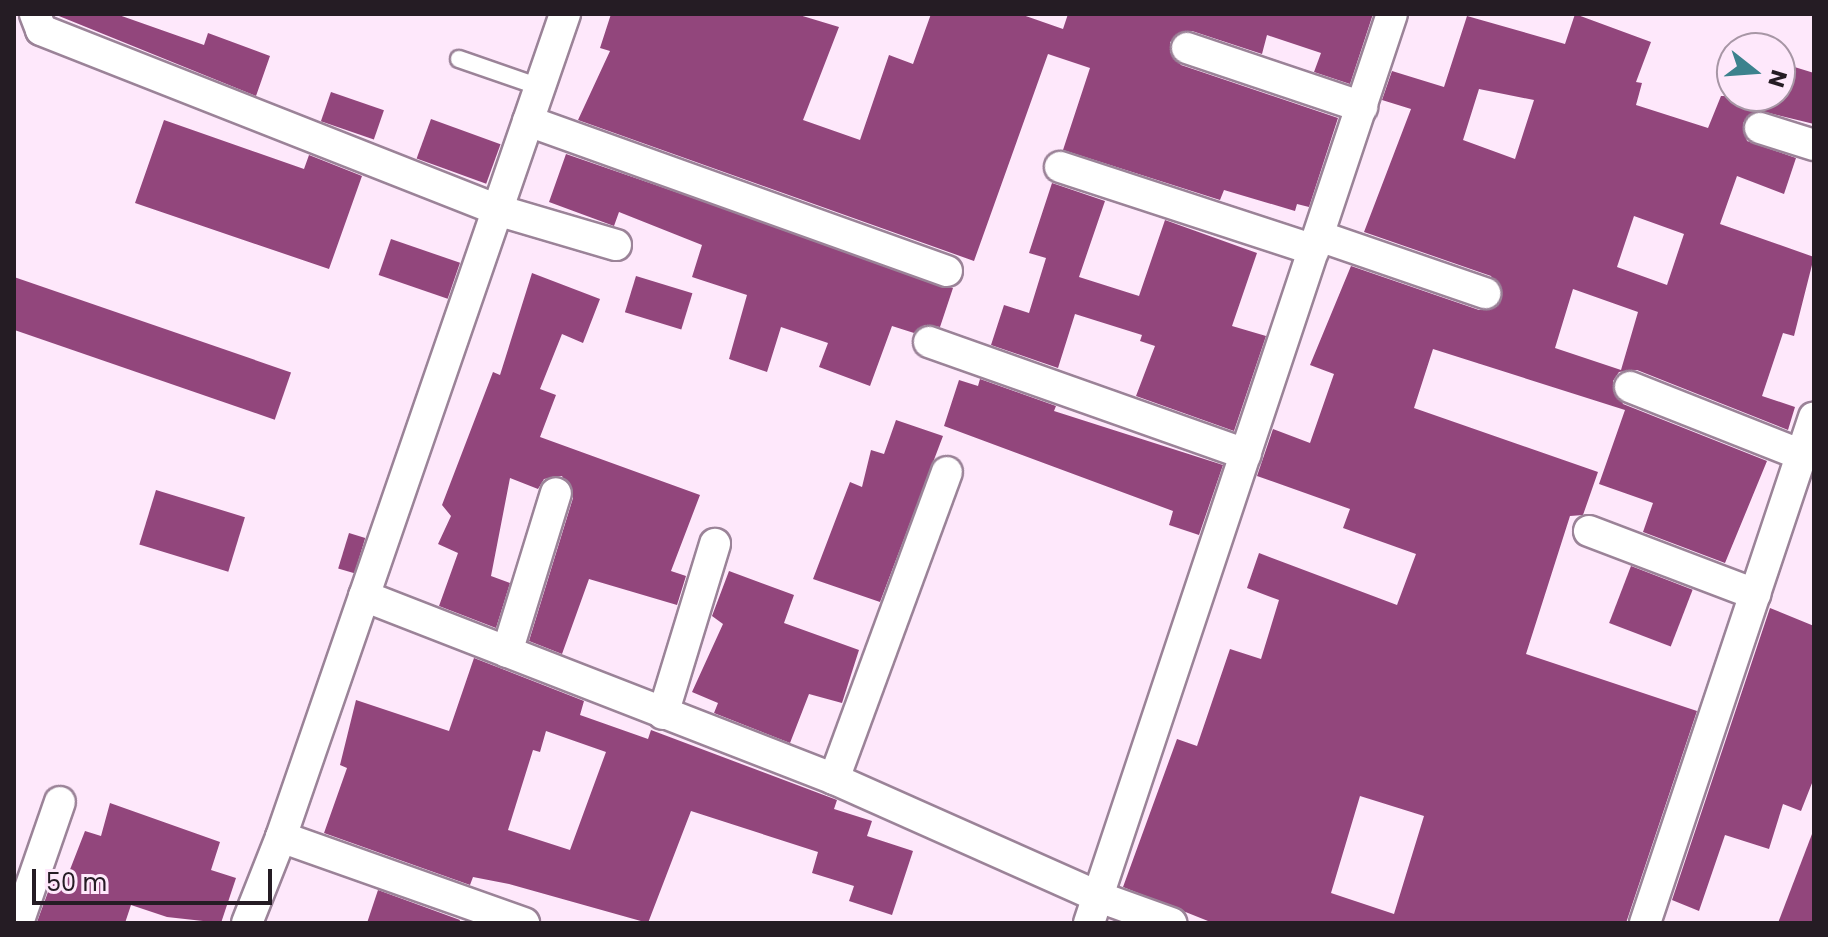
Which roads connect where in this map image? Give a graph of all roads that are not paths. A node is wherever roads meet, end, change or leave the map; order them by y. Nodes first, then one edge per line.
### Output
1 (35, 14) edge
2 (565, 14) edge
3 (1392, 14) edge
4 (1187, 48) dead end
5 (459, 59) dead end
6 (540, 87) junction
7 (1362, 107) junction
8 (528, 121) junction
9 (1760, 128) dead end
10 (1814, 145) edge
11 (1060, 167) dead end
12 (497, 210) junction
13 (1316, 243) junction
14 (616, 245) dead end
15 (947, 271) dead end
16 (1485, 293) dead end
17 (929, 342) dead end
18 (1630, 387) dead end
19 (1814, 417) edge
20 (1246, 454) junction
21 (1802, 455) junction
22 (947, 472) dead end
23 (556, 493) dead end
24 (1589, 531) dead end
25 (715, 544) dead end
26 (1755, 594) junction
27 (364, 596) junction
28 (507, 652) junction
29 (663, 714) junction
30 (834, 779) junction
31 (60, 802) dead end
32 (281, 837) junction
33 (1094, 910) edge
34 (18, 923) edge
35 (247, 923) edge
36 (524, 923) edge
37 (1171, 923) edge
38 (1645, 923) edge

1 - 12 street
2 - 6 street
3 - 7 street
4 - 7 street
5 - 6 lane
6 - 8 street
7 - 13 street
8 - 12 street
8 - 15 street
9 - 10 street
11 - 13 street
12 - 14 street
12 - 27 street
13 - 16 street
13 - 20 street
17 - 20 street
18 - 21 street
19 - 21 street
20 - 33 street
21 - 26 street
22 - 30 street
23 - 28 street
24 - 26 street
25 - 29 street
26 - 38 street
27 - 28 street
27 - 32 street
28 - 29 street
29 - 30 street
30 - 33 street
31 - 34 street
32 - 35 street
32 - 36 street
33 - 37 street

